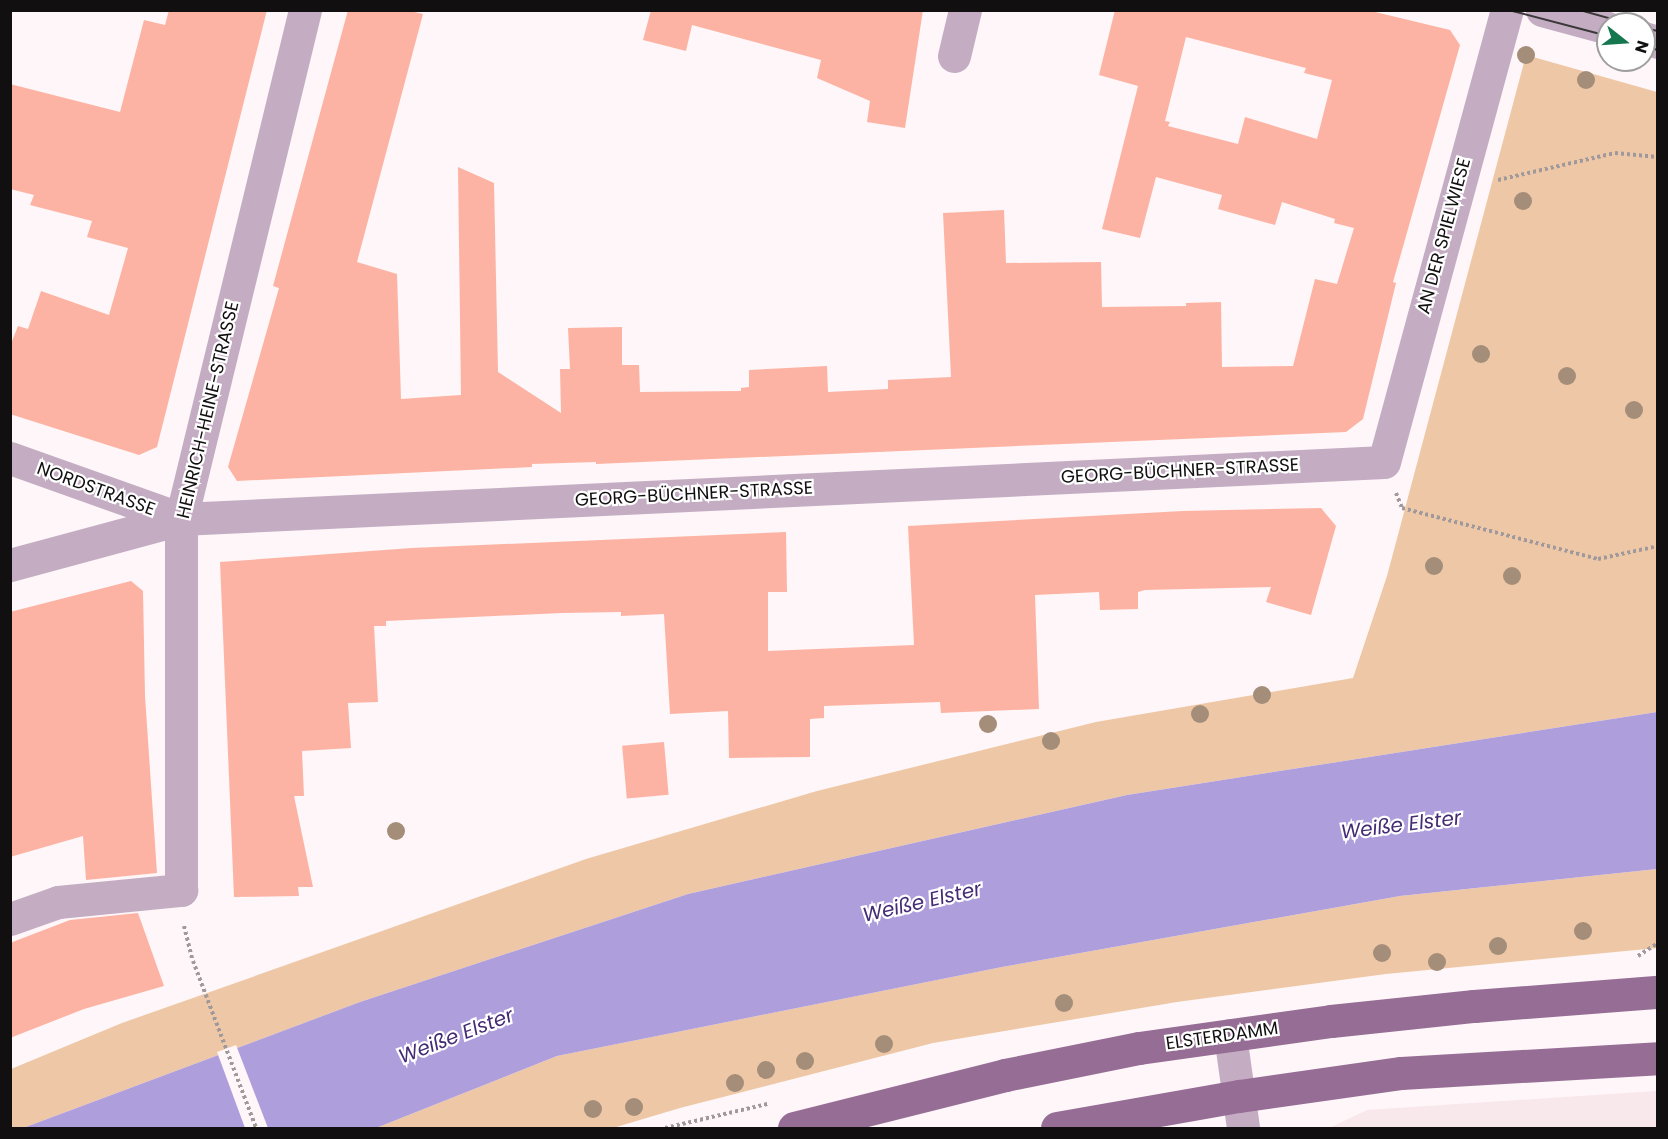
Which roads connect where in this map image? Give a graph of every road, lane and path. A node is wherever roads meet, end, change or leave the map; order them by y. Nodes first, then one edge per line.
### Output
1 (305, 10) edge
2 (965, 10) edge
3 (1507, 10) edge
4 (1542, 10) edge
5 (1596, 25) edge
6 (954, 56) dead end
7 (1658, 157) edge
8 (1456, 190) junction
9 (10, 458) edge
10 (1384, 462) junction
11 (181, 519) junction
12 (1658, 546) edge
13 (10, 565) edge
14 (10, 919) edge
15 (193, 961) dead end
16 (1658, 992) edge
17 (1230, 1035) junction
18 (1658, 1058) edge
19 (1239, 1096) junction
20 (256, 1128) edge
21 (794, 1128) edge
22 (1057, 1128) edge
23 (1243, 1128) edge

1 - 11 street, HEINRICH-HEINE-STRASSE
2 - 6 street
3 - 8 street, AN DER SPIELWIESE
4 - 5 street
7 - 8 path
8 - 10 street, AN DER SPIELWIESE
9 - 11 street, NORDSTRASSE
10 - 11 street, GEORG-BÜCHNER-STRASSE
10 - 12 path
11 - 13 street, GEORG-BÜCHNER-STRASSE
11 - 14 street, HEINRICH-HEINE-STRASSE
15 - 20 path
16 - 17 main road, ELSTERDAMM
17 - 19 street
17 - 21 main road, ELSTERDAMM
18 - 19 main road
19 - 22 main road
19 - 23 street

